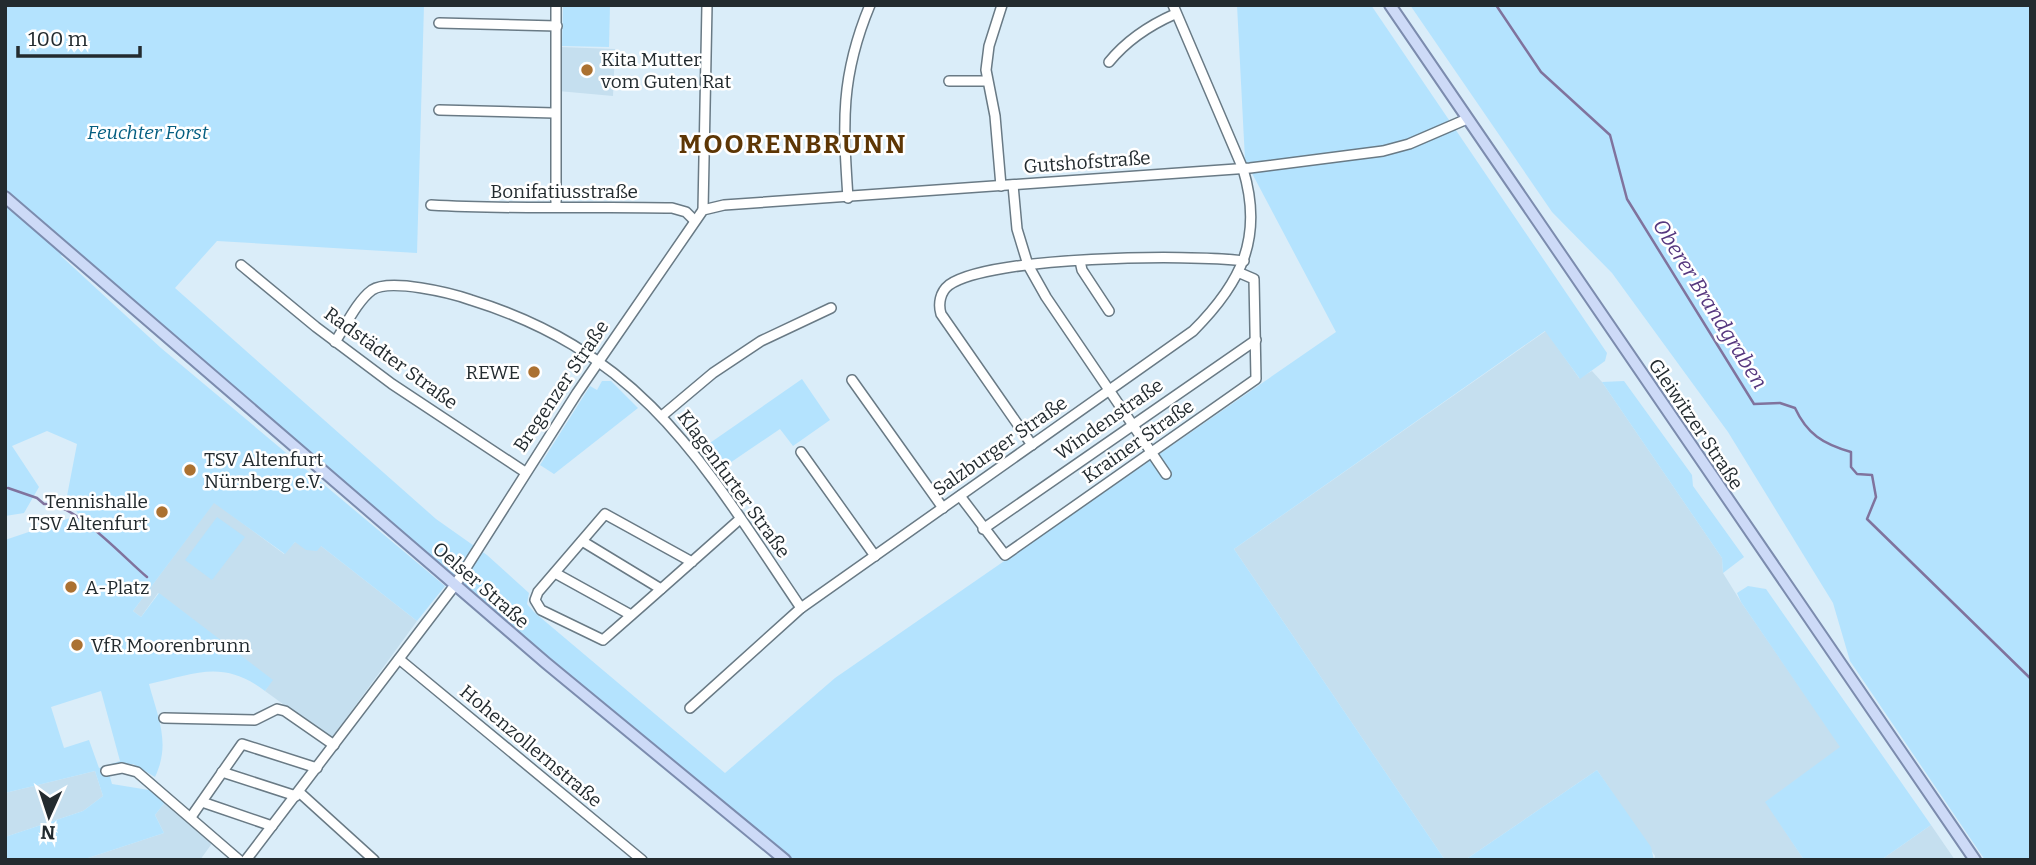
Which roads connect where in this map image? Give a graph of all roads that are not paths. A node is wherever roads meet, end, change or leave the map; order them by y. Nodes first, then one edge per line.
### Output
1 (556, 5) edge
2 (707, 5) edge
3 (870, 5) edge
4 (1002, 5) edge
5 (1390, 5) edge
6 (1174, 10) edge
7 (439, 23) dead end
8 (556, 26) junction
9 (1109, 62) dead end
10 (949, 81) dead end
11 (987, 81) junction
12 (439, 110) dead end
13 (554, 113) junction
14 (1467, 119) junction
15 (1243, 169) junction
16 (1001, 186) junction
17 (1013, 186) junction
18 (5, 197) edge
19 (848, 198) junction
20 (431, 205) dead end
21 (556, 207) junction
22 (703, 211) junction
23 (694, 220) junction
24 (1080, 261) junction
25 (1244, 261) junction
26 (241, 265) dead end
27 (1028, 265) junction
28 (1240, 273) junction
29 (831, 308) dead end
30 (1109, 311) dead end
31 (1256, 340) junction
32 (335, 342) junction
33 (600, 360) junction
34 (852, 380) dead end
35 (1110, 390) junction
36 (663, 415) junction
37 (1134, 422) junction
38 (1032, 445) junction
39 (801, 452) dead end
40 (1154, 452) junction
41 (525, 472) junction
42 (1166, 474) dead end
43 (960, 496) junction
44 (943, 508) junction
45 (740, 519) junction
46 (983, 529) junction
47 (582, 541) junction
48 (875, 556) junction
49 (692, 562) junction
50 (555, 573) junction
51 (455, 585) junction
52 (661, 589) junction
53 (801, 608) junction
54 (632, 615) junction
55 (399, 659) junction
56 (690, 708) dead end
57 (164, 718) dead end
58 (334, 745) junction
59 (317, 768) junction
60 (106, 771) dead end
61 (222, 772) junction
62 (297, 794) junction
63 (202, 802) junction
64 (191, 817) junction
65 (272, 826) junction
66 (239, 860) edge
67 (246, 860) edge
68 (374, 860) edge
69 (642, 860) edge
70 (785, 860) edge
71 (1975, 860) edge

1 - 8 street
2 - 22 street
3 - 19 street
4 - 11 street
5 - 14 main road, Gleiwitzer Straße
6 - 9 street
6 - 15 street, Salzburger Straße
7 - 8 street
8 - 13 street
10 - 11 street
11 - 16 street
12 - 13 street
13 - 21 street
14 - 15 street, Gutshofstraße
14 - 71 main road, Gleiwitzer Straße
15 - 17 street, Gutshofstraße
15 - 25 street, Salzburger Straße
16 - 17 street, Gutshofstraße
16 - 19 street, Gutshofstraße
17 - 27 street
18 - 51 main road, Oelser Straße
19 - 22 street, Gutshofstraße
20 - 21 street, Bonifatiusstraße
21 - 23 street, Bonifatiusstraße
22 - 23 street, Bregenzer Straße
23 - 33 street, Bregenzer Straße
24 - 25 street
24 - 27 street
24 - 30 street
25 - 28 street, Salzburger Straße
26 - 32 street, Radstädter Straße
27 - 35 street
27 - 38 street
28 - 31 street, Krainer Straße
28 - 35 street, Salzburger Straße
29 - 36 street
31 - 37 street, Windenstraße
31 - 40 street, Krainer Straße
32 - 33 street, Klagenfurter Straße
32 - 41 street, Radstädter Straße
33 - 36 street, Klagenfurter Straße
33 - 41 street, Bregenzer Straße
34 - 44 street
35 - 37 street
35 - 38 street, Salzburger Straße
36 - 45 street, Klagenfurter Straße
37 - 40 street
37 - 46 street, Windenstraße
38 - 43 street, Salzburger Straße
39 - 48 street
40 - 42 street
40 - 46 street, Krainer Straße
41 - 51 street, Bregenzer Straße
43 - 44 street, Salzburger Straße
43 - 46 street, Krainer Straße
44 - 48 street, Salzburger Straße
45 - 49 street
45 - 53 street, Klagenfurter Straße
47 - 49 street
47 - 50 street
47 - 52 street
48 - 53 street, Salzburger Straße
49 - 52 street
50 - 54 street
50 - 54 street
51 - 55 street, Bregenzer Straße
51 - 70 main road, Oelser Straße
52 - 54 street
53 - 56 street, Salzburger Straße
55 - 58 street, Bregenzer Straße
55 - 69 street, Hohenzollernstraße
57 - 58 street
58 - 59 street, Bregenzer Straße
59 - 61 street
59 - 62 street, Bregenzer Straße
60 - 64 street
61 - 62 street
61 - 63 street
62 - 65 street, Bregenzer Straße
62 - 68 street
63 - 64 street
63 - 65 street
64 - 66 street
65 - 67 street, Bregenzer Straße

